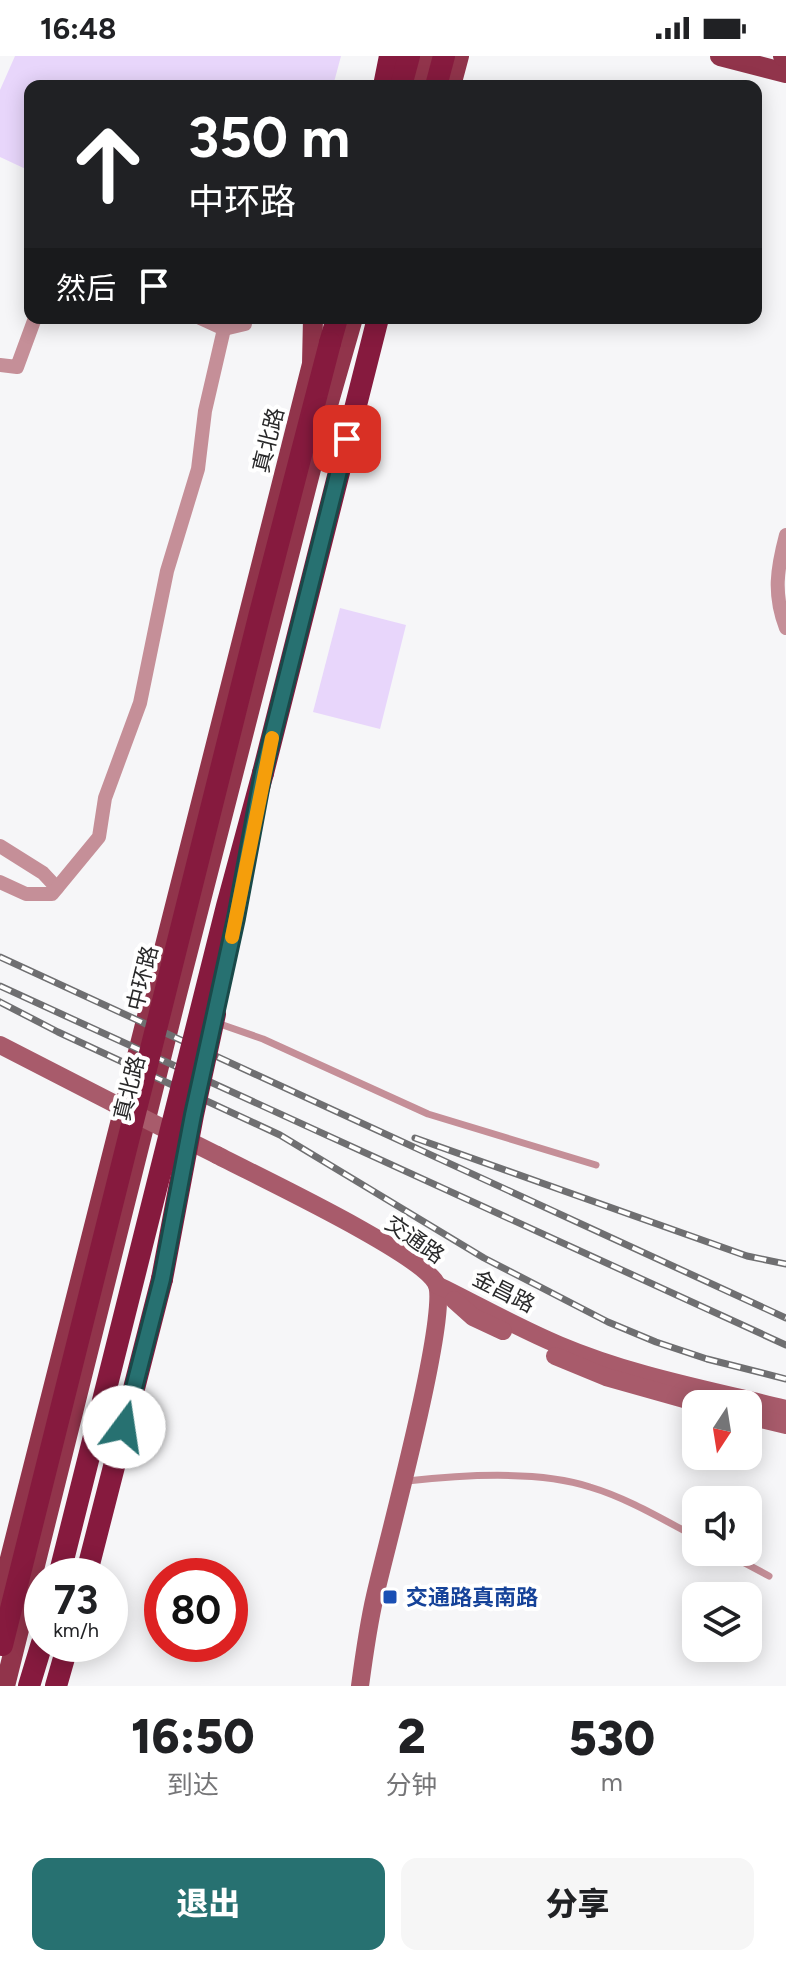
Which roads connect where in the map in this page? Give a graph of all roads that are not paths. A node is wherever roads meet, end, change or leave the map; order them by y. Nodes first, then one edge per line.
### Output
1 (388, 56) edge
2 (398, 56) edge
3 (409, 56) edge
4 (428, 56) edge
5 (444, 56) edge
6 (459, 56) edge
7 (720, 56) edge
8 (786, 73) edge
9 (378, 80) edge
10 (387, 80) edge
11 (389, 80) edge
12 (403, 80) edge
13 (421, 80) edge
14 (438, 80) edge
15 (453, 80) edge
16 (33, 324) edge
17 (213, 324) edge
18 (245, 324) dead end
19 (313, 324) edge
20 (323, 324) edge
21 (335, 324) edge
22 (351, 324) edge
23 (376, 324) edge
24 (224, 329) junction
25 (312, 364) junction
26 (0, 365) edge
27 (786, 535) edge
28 (786, 628) edge
29 (263, 773) junction
30 (0, 846) edge
31 (0, 882) edge
32 (57, 888) junction
33 (174, 1007) junction
34 (0, 1045) edge
35 (596, 1165) dead end
36 (437, 1285) junction
37 (682, 1398) edge
38 (786, 1409) edge
39 (762, 1419) edge
40 (786, 1425) edge
41 (404, 1481) junction
42 (682, 1530) edge
43 (64, 1558) edge
44 (91, 1558) edge
45 (750, 1566) edge
46 (769, 1576) dead end
47 (0, 1598) edge
48 (1, 1648) edge
49 (36, 1662) edge
50 (5, 1686) edge
51 (29, 1686) edge
52 (360, 1686) edge

1 - 9 main road
1 - 10 highway
2 - 11 main road
3 - 12 highway
4 - 13 main road
5 - 14 highway
6 - 15 main road
7 - 8 main road
16 - 26 street
17 - 24 street
18 - 24 street
19 - 25 main road, 真北路
20 - 25 main road, 真北路
21 - 48 highway, 中环路, bridge
22 - 33 main road, 真北路
23 - 29 highway
24 - 32 street
25 - 47 main road, 真北路
27 - 28 street
29 - 43 highway, bridge
29 - 44 highway, bridge
30 - 32 street
31 - 32 street
33 - 35 lane
33 - 50 main road, 真北路
34 - 36 main road, 交通路, bridge
36 - 37 main road, 金昌路
36 - 38 main road, 金昌路
36 - 41 main road, 交通路
39 - 40 main road
41 - 42 lane
41 - 52 main road, 交通路
45 - 46 lane
49 - 51 highway

